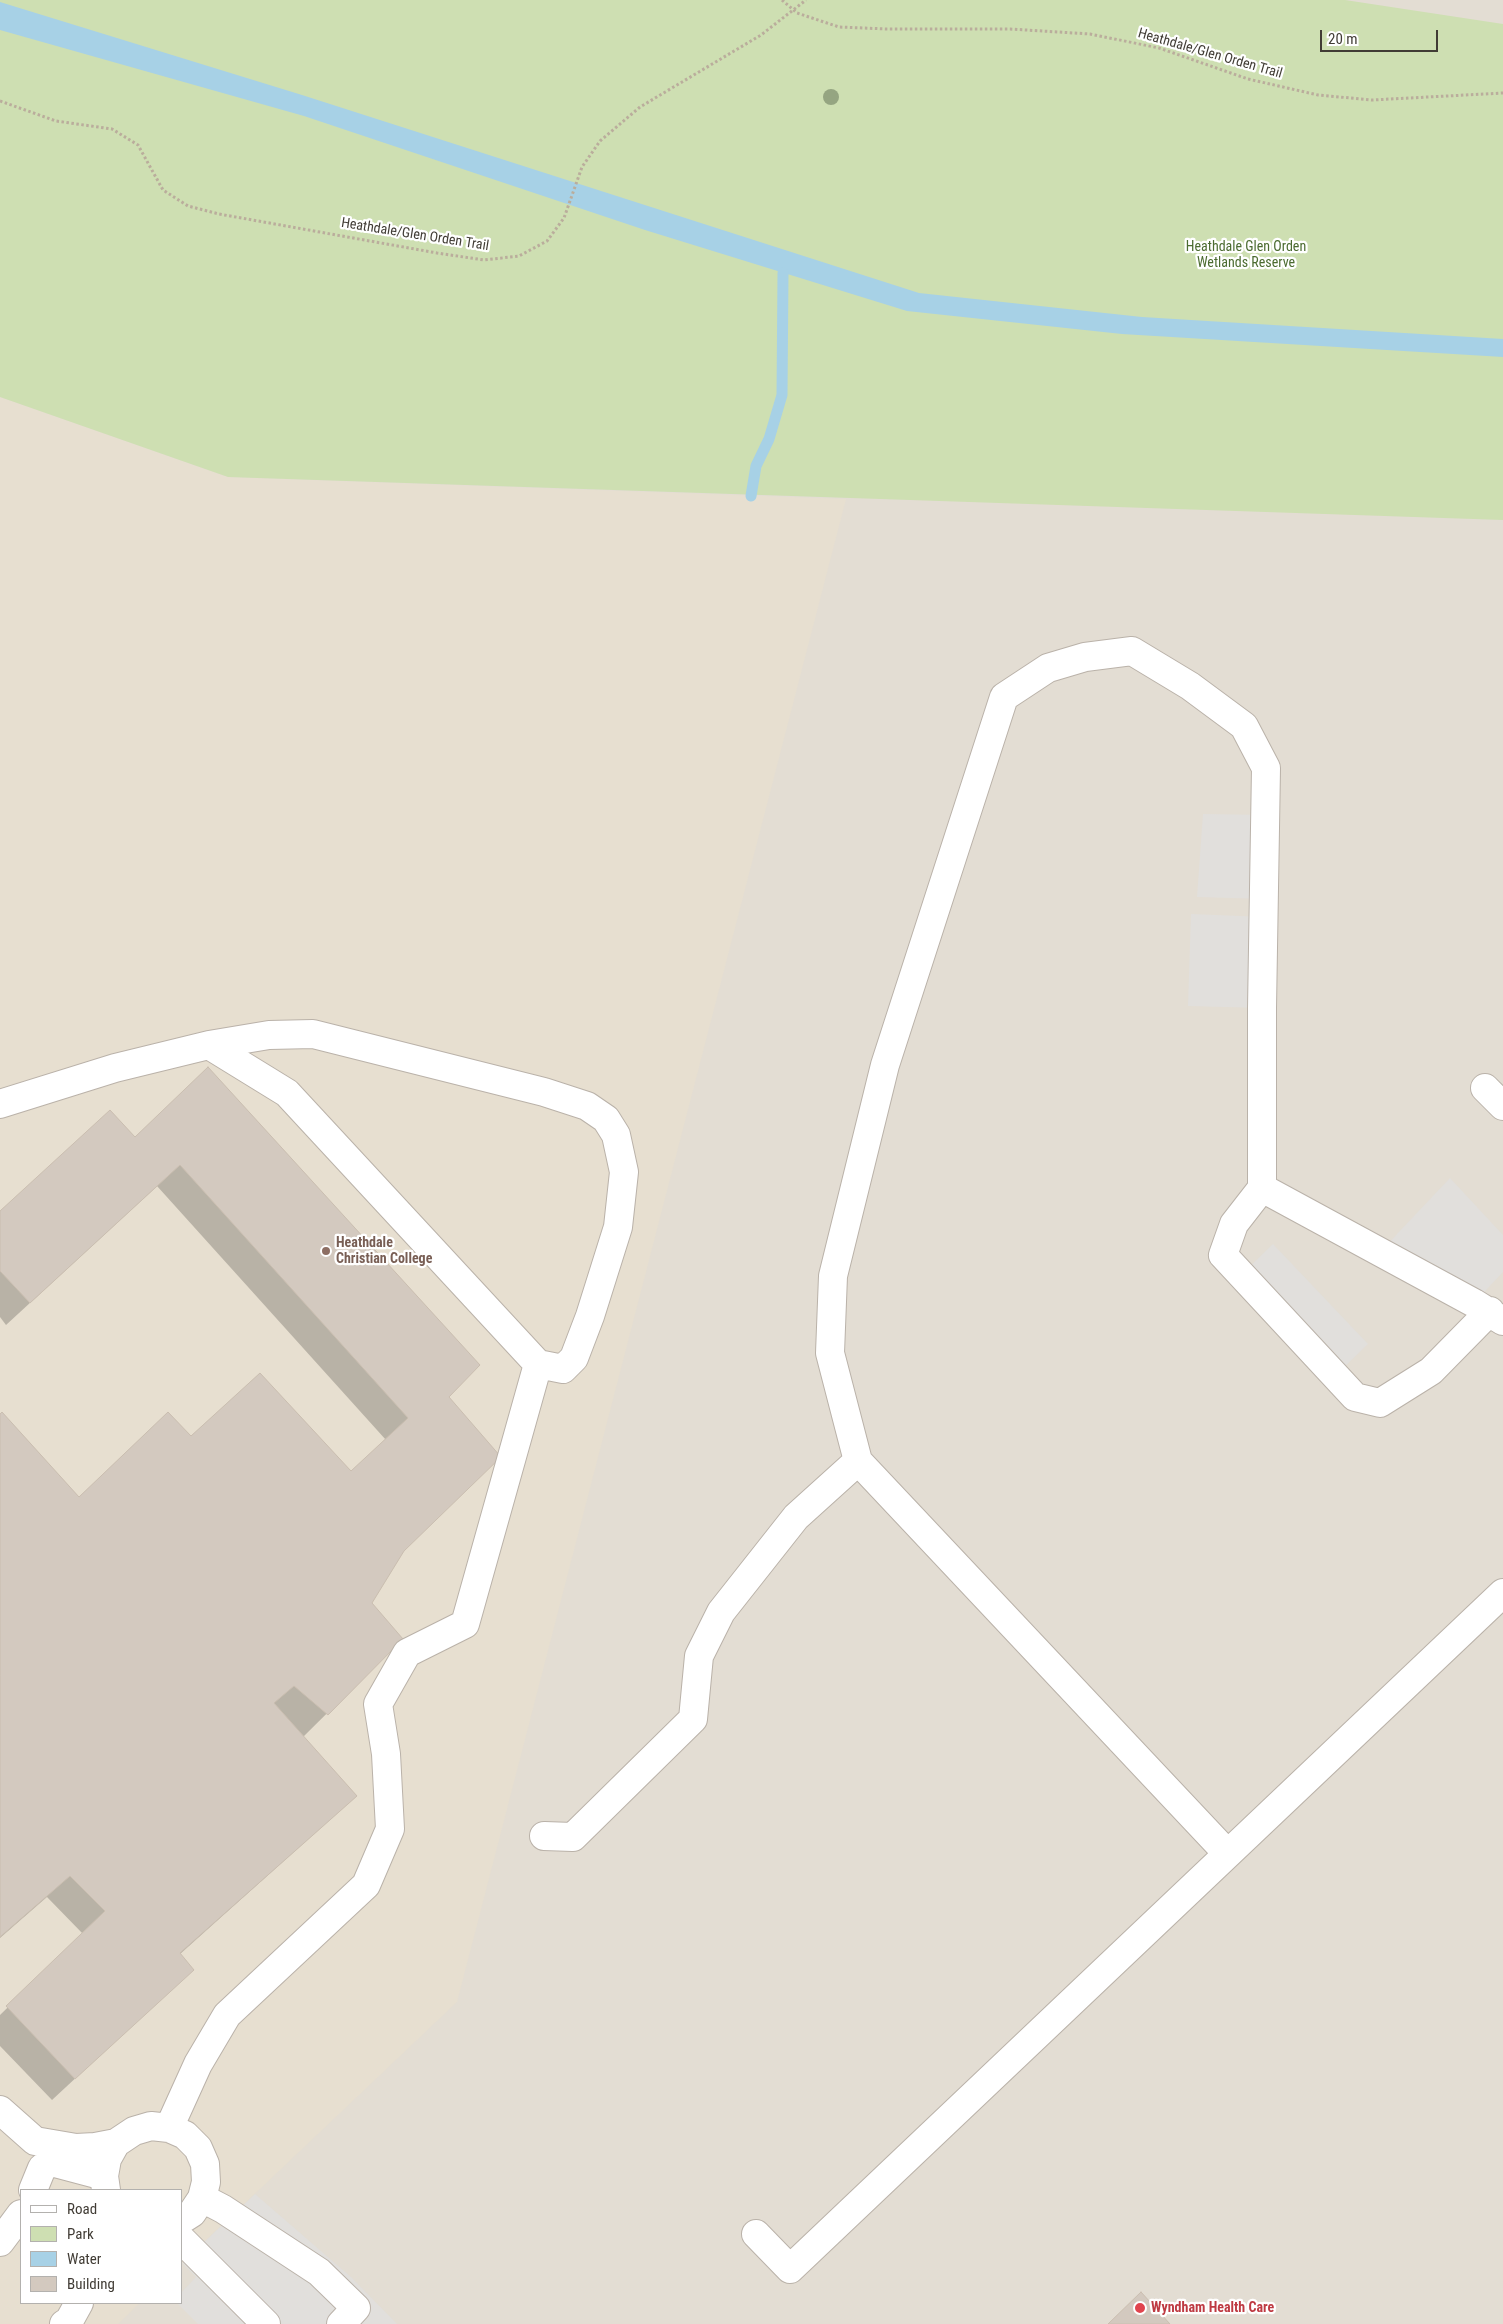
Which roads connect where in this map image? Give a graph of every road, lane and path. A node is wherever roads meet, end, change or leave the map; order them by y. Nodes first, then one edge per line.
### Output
1 (782, 0) edge
2 (806, 0) edge
3 (794, 10) junction
4 (1503, 93) edge
5 (0, 102) edge
6 (210, 1044) junction
7 (0, 1104) edge
8 (1262, 1188) junction
9 (1496, 1316) edge
10 (538, 1364) junction
11 (858, 1461) junction
12 (1503, 1593) edge
13 (544, 1836) dead end
14 (1227, 1853) junction
15 (0, 2110) edge
16 (169, 2128) junction
17 (116, 2143) junction
18 (105, 2183) edge
19 (33, 2189) edge
20 (202, 2198) junction
21 (20, 2215) edge
22 (182, 2219) edge
23 (756, 2234) dead end
24 (0, 2242) edge
25 (188, 2246) edge
26 (78, 2304) edge
27 (357, 2319) edge
28 (64, 2324) edge
29 (266, 2324) edge

1 - 3 path, Heathdale/Glen Orden Trail
2 - 3 path, Heathdale/Glen Orden Trail
3 - 4 path, Heathdale/Glen Orden Trail
3 - 5 path, Heathdale/Glen Orden Trail
6 - 7 lane
6 - 10 lane
6 - 10 lane
8 - 9 lane
8 - 9 lane
8 - 11 lane
10 - 16 lane
11 - 13 lane
11 - 14 lane
12 - 14 lane
14 - 23 lane
15 - 17 lane
16 - 17 lane
16 - 20 lane
17 - 18 lane
18 - 19 lane
20 - 22 lane
20 - 27 lane
21 - 24 lane
25 - 29 lane
26 - 28 lane

